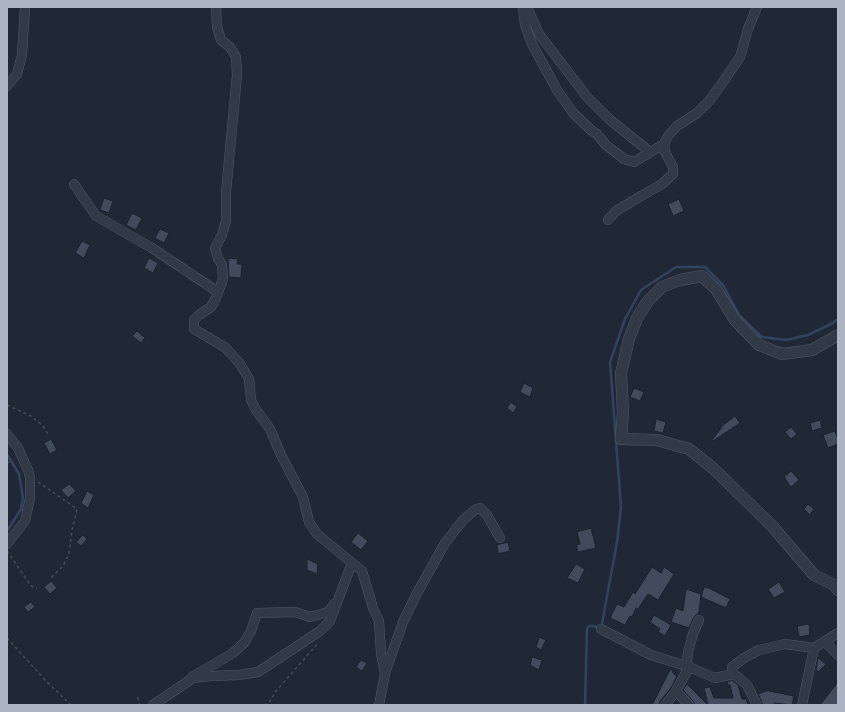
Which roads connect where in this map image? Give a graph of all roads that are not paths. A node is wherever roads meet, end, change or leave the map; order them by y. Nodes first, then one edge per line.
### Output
1 (25, 7) edge
2 (216, 7) edge
3 (523, 7) edge
4 (527, 7) edge
5 (757, 7) edge
6 (7, 86) edge
7 (664, 144) junction
8 (650, 152) junction
9 (74, 184) dead end
10 (608, 220) dead end
11 (218, 292) junction
12 (838, 335) edge
13 (7, 434) edge
14 (500, 538) dead end
15 (7, 544) edge
16 (352, 563) junction
17 (838, 590) edge
18 (338, 600) junction
19 (699, 620) dead end
20 (602, 629) dead end
21 (838, 633) edge
22 (825, 642) junction
23 (814, 648) junction
24 (838, 655) edge
25 (689, 667) junction
26 (384, 674) junction
27 (734, 674) junction
28 (182, 685) junction
29 (676, 691) junction
30 (153, 705) edge
31 (379, 705) edge
32 (665, 705) edge
33 (689, 705) edge
34 (757, 705) edge
35 (802, 705) edge

1 - 6 street
2 - 11 street
3 - 8 street
4 - 8 street
5 - 7 street
7 - 8 street
7 - 10 street
9 - 11 street
11 - 16 street
12 - 17 street
13 - 15 street
14 - 26 street
16 - 18 street
16 - 26 street
18 - 28 street
18 - 28 street
19 - 25 street
20 - 25 street
21 - 22 street
22 - 23 street
22 - 24 street
23 - 27 street
23 - 35 street
25 - 27 street
25 - 29 street
26 - 31 street
27 - 34 street
28 - 30 street
29 - 32 street
29 - 33 street

